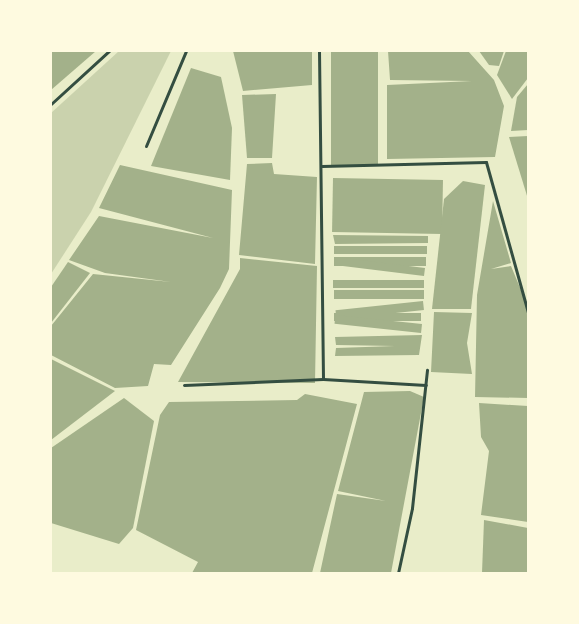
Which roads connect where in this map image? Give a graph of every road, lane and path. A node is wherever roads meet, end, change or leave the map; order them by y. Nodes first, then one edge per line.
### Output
1 (110, 51) edge
2 (186, 51) edge
3 (319, 51) edge
4 (51, 104) edge
5 (146, 146) dead end
6 (322, 166) junction
7 (528, 312) edge
8 (427, 370) dead end
9 (323, 379) junction
10 (184, 385) dead end
11 (426, 385) junction
12 (398, 573) edge

1 - 4 lane
2 - 5 lane
3 - 6 lane
6 - 7 lane
6 - 9 lane
8 - 11 lane
9 - 10 lane
9 - 11 lane
11 - 12 lane

